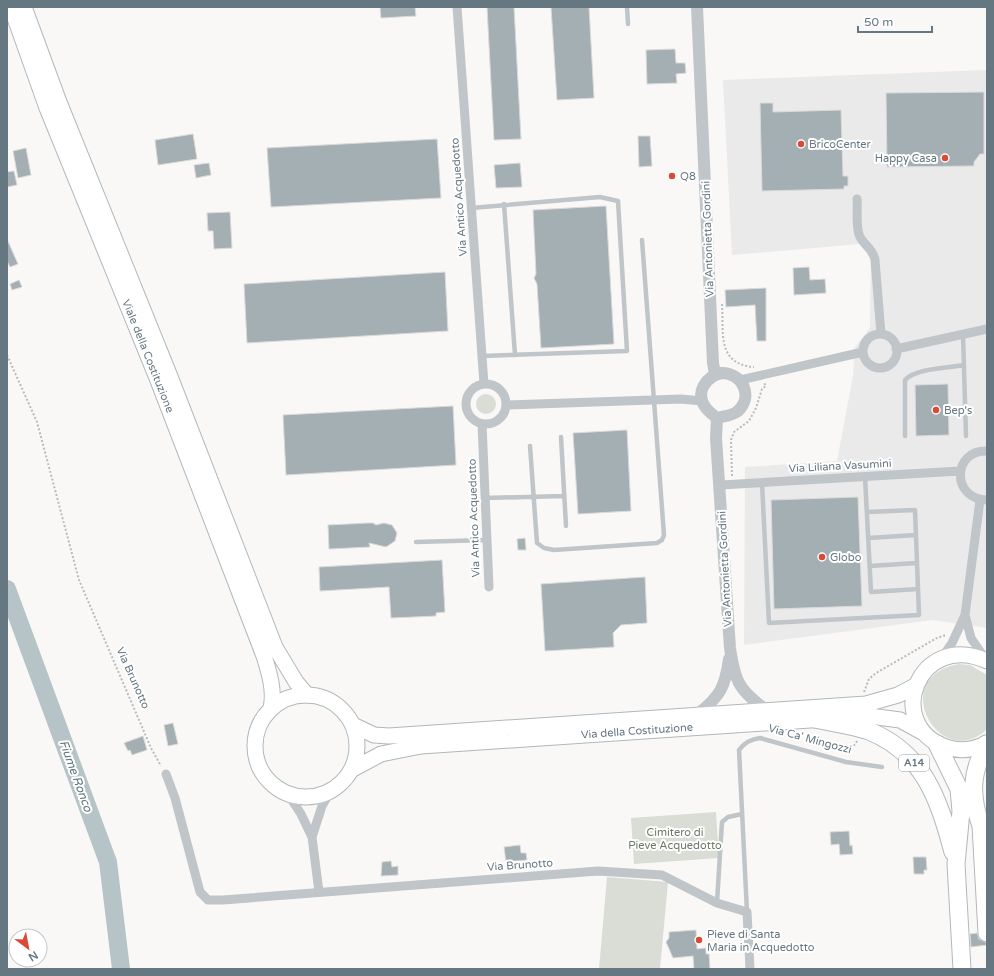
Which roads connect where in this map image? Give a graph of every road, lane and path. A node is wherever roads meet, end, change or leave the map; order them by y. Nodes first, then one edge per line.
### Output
1 (11, 7) edge
2 (24, 7) edge
3 (457, 7) edge
4 (627, 7) edge
5 (698, 7) edge
6 (628, 24) dead end
7 (858, 199) dead end
8 (504, 204) junction
9 (471, 208) junction
10 (642, 240) dead end
11 (722, 298) dead end
12 (987, 330) edge
13 (881, 334) junction
14 (963, 335) junction
15 (896, 349) junction
16 (863, 352) junction
17 (7, 355) edge
18 (515, 355) junction
19 (482, 356) junction
20 (964, 365) junction
21 (716, 374) junction
22 (760, 376) junction
23 (740, 380) junction
24 (484, 384) junction
25 (653, 400) junction
26 (702, 401) junction
27 (506, 405) junction
28 (717, 418) junction
29 (482, 424) junction
30 (905, 436) dead end
31 (966, 436) dead end
32 (561, 437) dead end
33 (530, 446) dead end
34 (987, 451) edge
35 (960, 471) junction
36 (865, 477) junction
37 (762, 483) junction
38 (726, 485) junction
39 (564, 496) junction
40 (534, 497) junction
41 (485, 498) junction
42 (984, 500) edge
43 (867, 512) junction
44 (566, 526) dead end
45 (916, 535) junction
46 (868, 538) junction
47 (487, 540) junction
48 (416, 542) dead end
49 (917, 563) junction
50 (870, 566) junction
51 (489, 588) dead end
52 (918, 589) junction
53 (965, 615) junction
54 (956, 636) junction
55 (730, 648) junction
56 (941, 659) junction
57 (987, 661) edge
58 (915, 686) junction
59 (864, 694) dead end
60 (308, 695) junction
61 (271, 708) junction
62 (766, 710) junction
63 (698, 714) junction
64 (815, 719) junction
65 (353, 725) junction
66 (922, 732) junction
67 (986, 743) edge
68 (937, 744) junction
69 (882, 767) dead end
70 (353, 768) junction
71 (166, 774) joint
72 (330, 792) junction
73 (288, 794) junction
74 (742, 814) junction
75 (986, 827) edge
76 (312, 837) junction
77 (956, 864) junction
78 (319, 892) junction
79 (717, 903) junction
80 (747, 912) junction
81 (987, 933) edge
82 (750, 969) edge
83 (962, 969) edge

1 - 61 main road, Viale della Costituzione
2 - 60 main road, Viale della Costituzione
3 - 9 street, Via Antico Acquedotto
4 - 6 lane
5 - 21 street, Via Antonietta Gordini
7 - 13 street
8 - 9 lane
8 - 18 lane
8 - 18 lane
9 - 19 street, Via Antico Acquedotto
10 - 25 lane
11 - 22 path
12 - 14 street
13 - 15 street
13 - 16 street
14 - 15 street
14 - 20 lane
15 - 16 street
16 - 22 street
17 - 71 path, Via Brunotto
18 - 19 lane
19 - 24 street, Via Antico Acquedotto
20 - 30 lane
20 - 31 lane
21 - 23 street
21 - 26 street
22 - 23 street
22 - 38 path
23 - 28 street
24 - 27 street
24 - 29 street
25 - 26 street
25 - 27 street
25 - 40 lane
26 - 28 street
27 - 29 street
28 - 38 street, Via Antonietta Gordini
29 - 41 street, Via Antico Acquedotto
32 - 39 lane
33 - 40 lane
34 - 35 street
35 - 36 street, Via Liliana Vasumini
35 - 42 street
36 - 37 street, Via Liliana Vasumini
36 - 43 lane
37 - 38 street, Via Liliana Vasumini
37 - 52 lane
38 - 55 street, Via Antonietta Gordini
39 - 40 lane
39 - 44 lane
40 - 41 lane
41 - 47 street, Via Antico Acquedotto
42 - 53 street
43 - 45 lane
43 - 46 lane
45 - 46 lane
45 - 49 lane
46 - 50 lane
47 - 48 lane
47 - 51 street, Via Antico Acquedotto
49 - 50 lane
49 - 52 lane
50 - 52 lane
53 - 54 street
53 - 57 street
54 - 56 street
54 - 59 path
55 - 62 street, Via Antonietta Gordini
55 - 63 street, Via Antonietta Gordini
56 - 57 main road
56 - 58 main road
58 - 62 main road
58 - 66 main road
60 - 61 main road
60 - 65 main road
61 - 73 main road
62 - 63 main road
63 - 65 main road
64 - 66 main road, Via della Costituzione
64 - 70 main road, Via della Costituzione
64 - 77 highway, A14
65 - 70 main road
66 - 68 main road, Via della Costituzione
67 - 68 main road
67 - 75 highway
68 - 77 highway
69 - 74 lane, Via Ca' Mingozzi
70 - 72 main road
71 - 78 street, Via Brunotto
72 - 73 main road
72 - 76 street
73 - 76 street
74 - 79 lane
74 - 80 lane, Via Ca' Mingozzi
75 - 81 highway
76 - 78 street
77 - 83 highway, A14
78 - 79 street, Via Brunotto
79 - 80 street, Via Brunotto
80 - 82 street, Via Ca' Mingozzi

